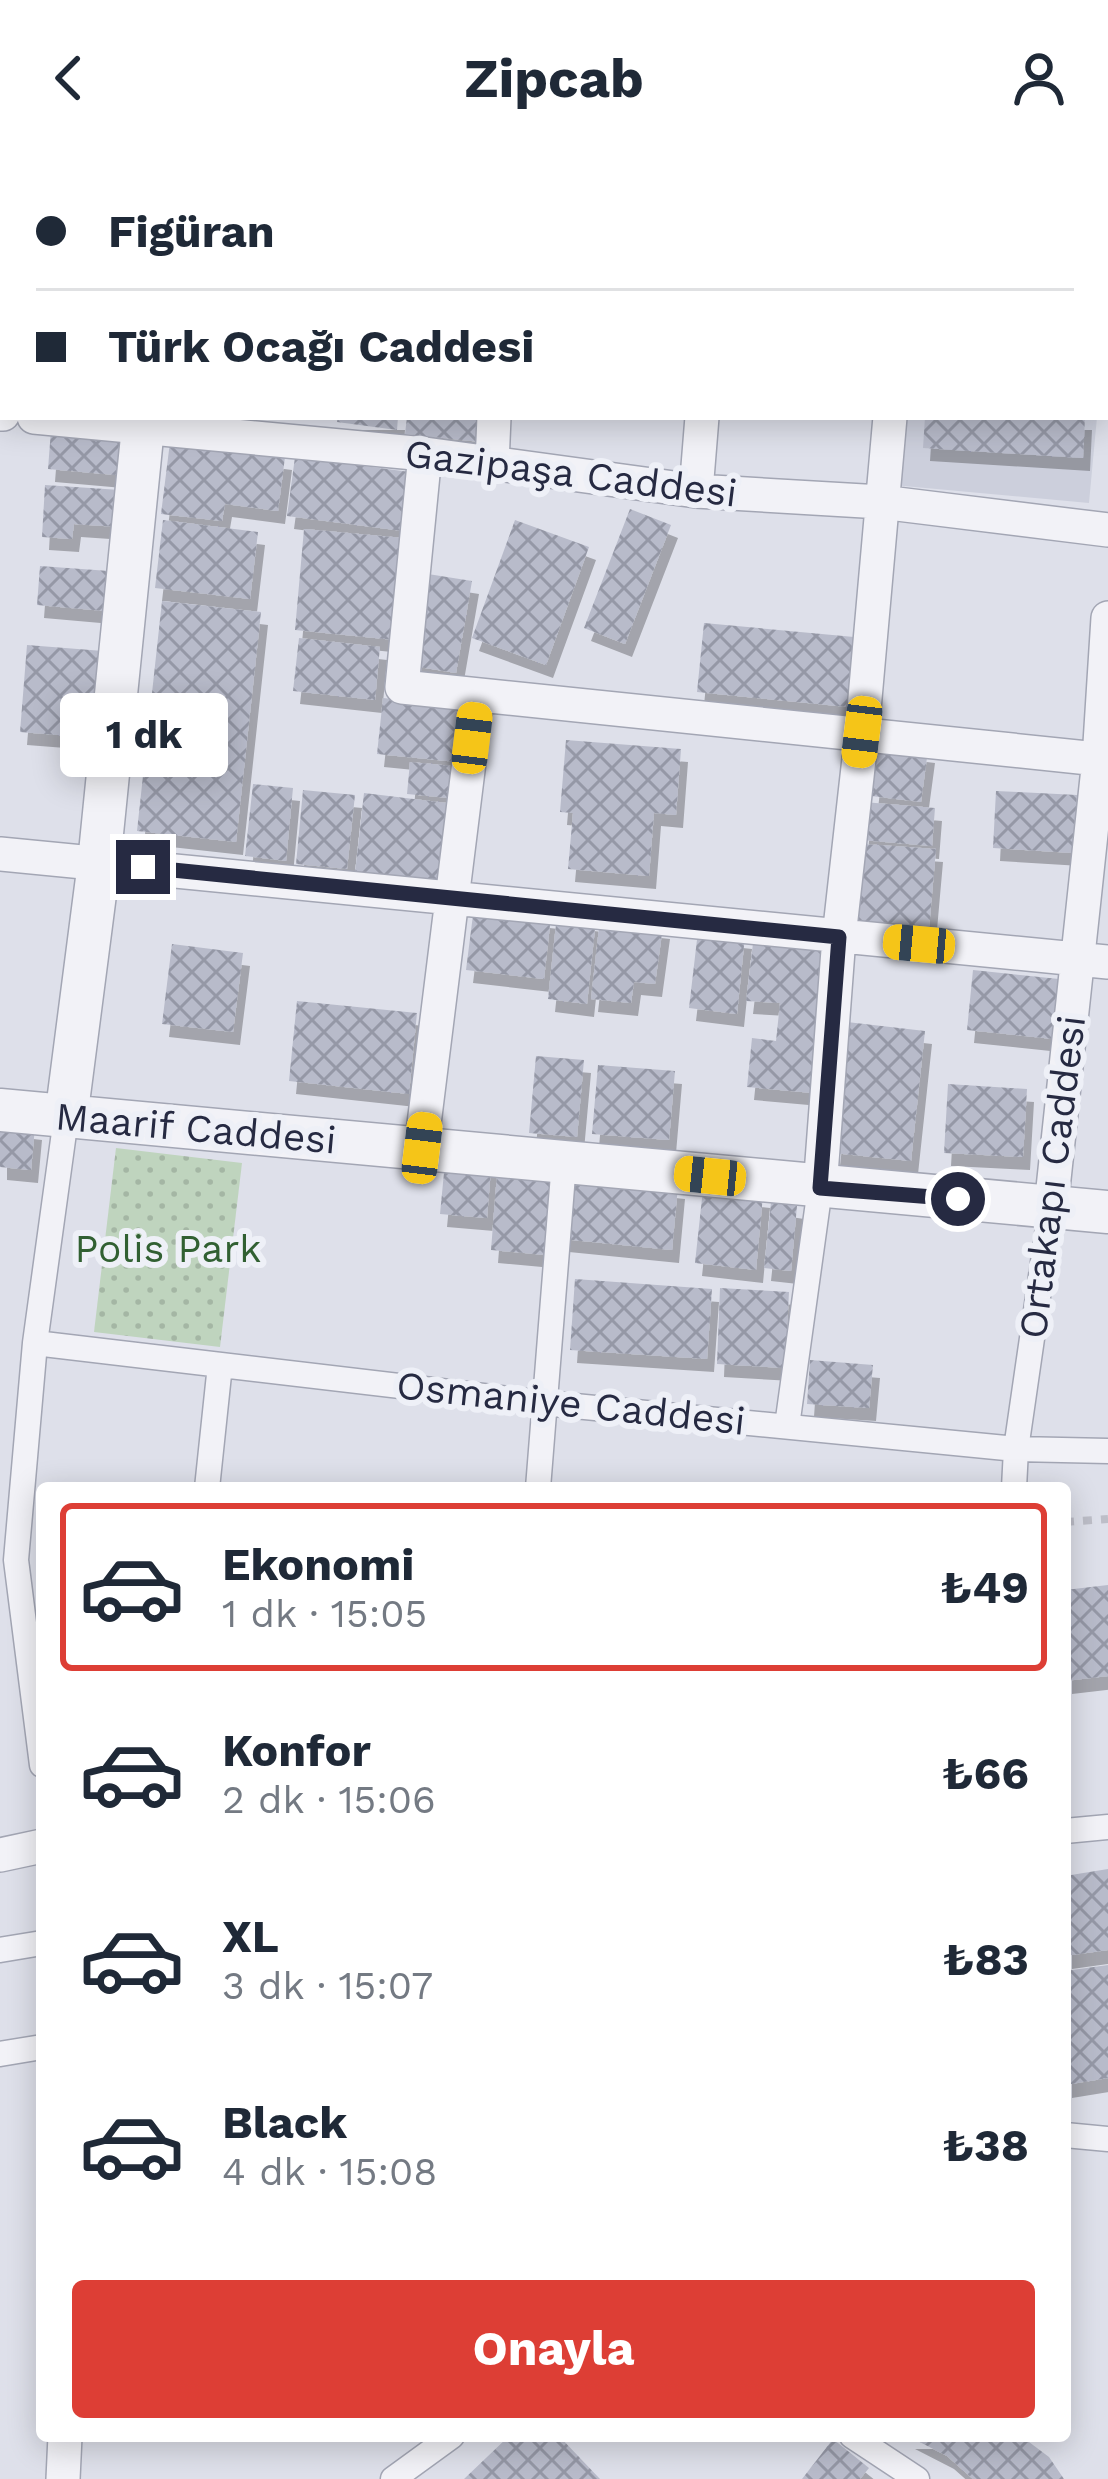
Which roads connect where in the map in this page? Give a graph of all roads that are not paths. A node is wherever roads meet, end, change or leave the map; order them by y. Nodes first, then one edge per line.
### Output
1 (100, 420) edge
2 (494, 420) edge
3 (702, 420) edge
4 (890, 420) edge
5 (144, 422) edge
6 (425, 454) junction
7 (492, 464) junction
8 (696, 491) junction
9 (881, 502) junction
10 (1108, 530) edge
11 (1108, 618) edge
12 (477, 698) junction
13 (862, 732) junction
14 (1103, 759) edge
15 (0, 854) edge
16 (99, 862) junction
17 (451, 898) junction
18 (839, 937) junction
19 (1094, 960) edge
20 (0, 1110) edge
21 (66, 1118) junction
22 (422, 1148) junction
23 (564, 1162) junction
24 (820, 1188) junction
25 (1051, 1207) junction
26 (1108, 1212) edge
27 (35, 1343) junction
28 (220, 1364) junction
29 (544, 1402) junction
30 (787, 1426) junction
31 (1016, 1449) junction
32 (1108, 1451) edge
33 (208, 1482) edge
34 (538, 1482) edge
35 (1014, 1482) edge
36 (8, 1559) edge
37 (36, 1729) edge
38 (1108, 1827) edge
39 (1071, 1830) edge
40 (36, 1847) edge
41 (0, 1855) edge
42 (36, 1944) edge
43 (0, 1951) edge
44 (36, 2048) edge
45 (0, 2054) edge
46 (1071, 2136) edge
47 (1108, 2139) edge
48 (65, 2442) edge
49 (444, 2442) edge
50 (865, 2442) edge
51 (63, 2479) edge
52 (393, 2479) edge
53 (916, 2479) edge

1 - 5 street, Gazipaşa Caddesi
2 - 7 street
3 - 8 street
4 - 9 street
5 - 6 street, Gazipaşa Caddesi
5 - 16 street
6 - 7 street, Gazipaşa Caddesi
6 - 12 street
7 - 8 street, Gazipaşa Caddesi
8 - 9 street, Gazipaşa Caddesi
9 - 10 street, Gazipaşa Caddesi
9 - 13 street
11 - 14 street, Ortakapı Caddesi
12 - 13 street
12 - 17 street
13 - 14 street
13 - 18 street
14 - 19 street, Ortakapı Caddesi
15 - 16 street
16 - 17 street
16 - 21 street
17 - 18 street
17 - 22 street
18 - 19 street
18 - 24 street
19 - 25 street, Ortakapı Caddesi
20 - 21 street, Maarif Caddesi
21 - 22 street, Maarif Caddesi
21 - 27 street
22 - 23 street, Maarif Caddesi
23 - 24 street, Maarif Caddesi
23 - 29 street
24 - 25 street, Maarif Caddesi
24 - 30 street
25 - 26 street, Maarif Caddesi
25 - 31 street, Ortakapı Caddesi
27 - 28 street, Osmaniye Caddesi
27 - 36 street
28 - 29 street, Osmaniye Caddesi
28 - 33 street
29 - 30 street, Osmaniye Caddesi
29 - 34 street
30 - 31 street, Osmaniye Caddesi
31 - 32 street, Osmaniye Caddesi
31 - 35 street, Ortakapı Caddesi
36 - 37 street
38 - 39 street
40 - 41 street
42 - 43 street
44 - 45 street
46 - 47 street
48 - 51 street
49 - 52 street
50 - 53 street

